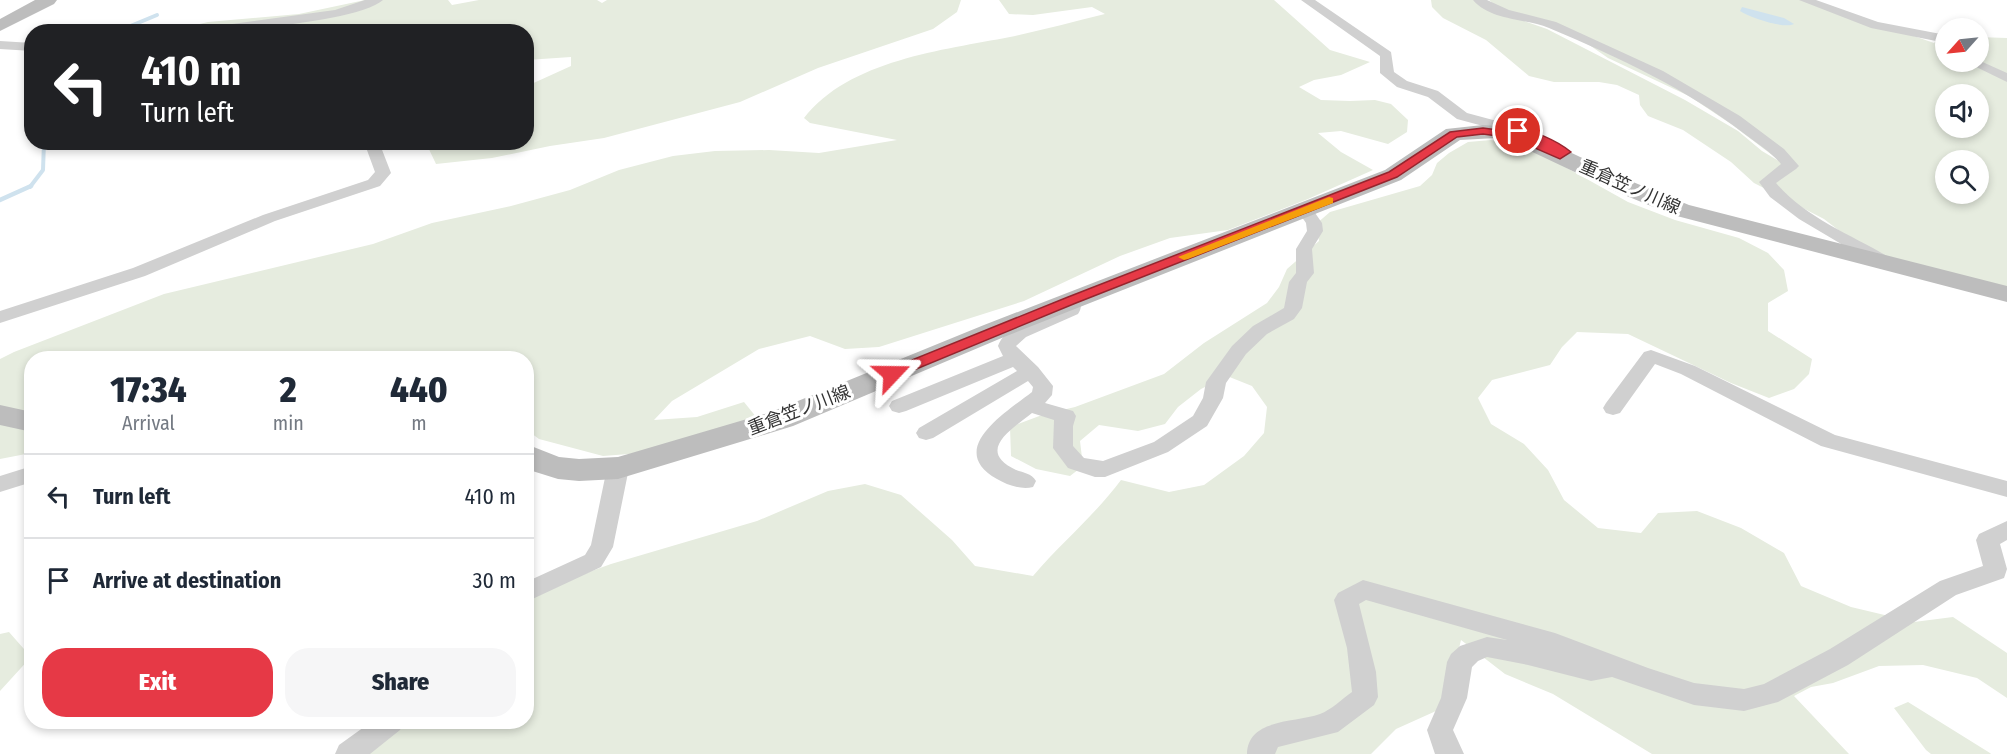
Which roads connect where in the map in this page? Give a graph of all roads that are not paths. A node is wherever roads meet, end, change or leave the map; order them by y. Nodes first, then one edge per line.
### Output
1 (48, 0) edge
2 (377, 0) edge
3 (1307, 0) edge
4 (1479, 0) edge
5 (1805, 0) edge
6 (259, 24) edge
7 (0, 26) edge
8 (1935, 37) edge
9 (0, 45) edge
10 (24, 46) edge
11 (1989, 70) edge
12 (2007, 78) edge
13 (374, 150) edge
14 (1560, 155) junction
15 (1305, 210) junction
16 (1888, 265) junction
17 (2007, 294) edge
18 (1072, 300) junction
19 (0, 318) edge
20 (1024, 364) junction
21 (1030, 405) junction
22 (899, 406) dead end
23 (1613, 408) dead end
24 (0, 415) edge
25 (24, 420) edge
26 (926, 433) dead end
27 (534, 459) edge
28 (618, 468) junction
29 (24, 476) edge
30 (1025, 481) dead end
31 (0, 484) edge
32 (2007, 489) edge
33 (2007, 530) edge
34 (534, 589) edge
35 (1621, 669) junction
36 (382, 729) edge
37 (350, 754) edge
38 (1261, 754) edge
39 (1450, 754) edge

1 - 7 main road
2 - 6 street
3 - 14 street
4 - 16 street
5 - 8 street
9 - 10 street
11 - 12 street
13 - 19 street
14 - 15 main road, 重倉笠ノ川線
14 - 16 main road, 重倉笠ノ川線
15 - 18 main road, 重倉笠ノ川線
15 - 21 street
16 - 17 main road, 重倉笠ノ川線
18 - 20 street
18 - 28 main road, 重倉笠ノ川線
20 - 21 street
20 - 22 street
20 - 26 street
21 - 30 street
23 - 32 street
24 - 25 main road
27 - 28 main road, 重倉笠ノ川線
28 - 34 street
29 - 31 street
33 - 35 street
35 - 38 street
35 - 39 street
36 - 37 street

